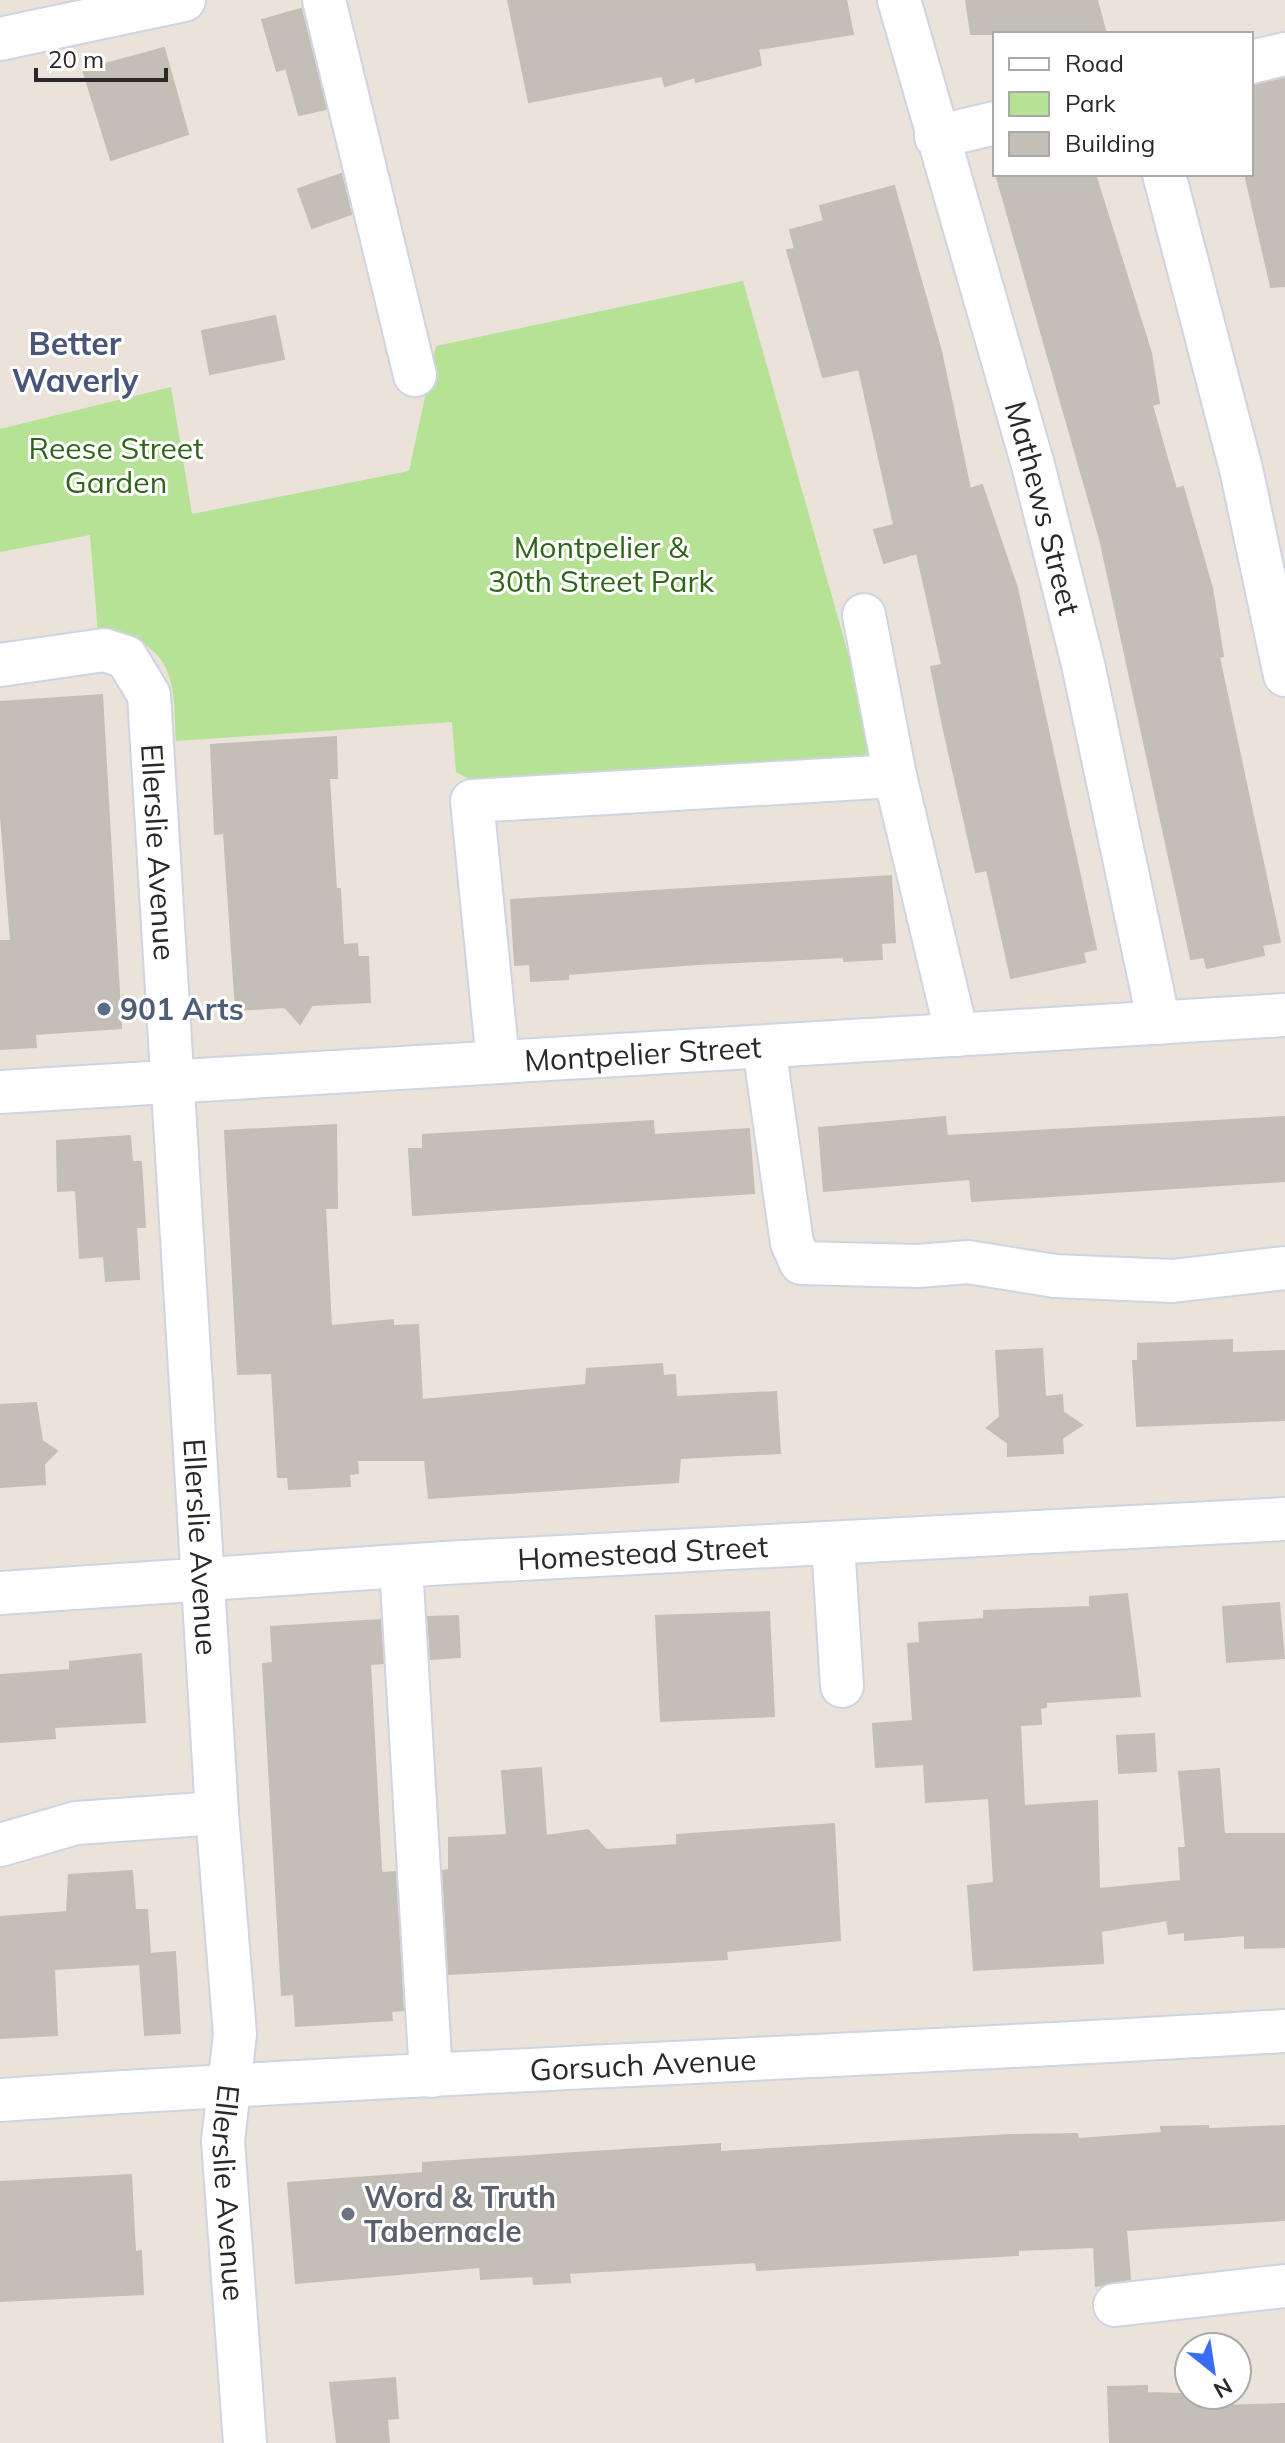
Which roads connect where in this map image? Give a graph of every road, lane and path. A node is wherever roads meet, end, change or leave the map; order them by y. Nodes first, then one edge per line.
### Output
1 (184, 0) edge
2 (324, 0) edge
3 (899, 0) edge
4 (0, 39) edge
5 (1285, 54) edge
6 (1253, 62) edge
7 (993, 123) edge
8 (936, 137) junction
9 (1165, 176) edge
10 (415, 375) dead end
11 (864, 615) dead end
12 (0, 665) edge
13 (1285, 675) edge
14 (895, 776) junction
15 (1285, 1015) edge
16 (1159, 1023) junction
17 (957, 1035) junction
18 (764, 1047) junction
19 (498, 1062) junction
20 (172, 1081) junction
21 (0, 1092) edge
22 (1285, 1268) edge
23 (1285, 1519) edge
24 (833, 1544) junction
25 (401, 1566) junction
26 (203, 1581) junction
27 (0, 1593) edge
28 (842, 1686) dead end
29 (217, 1813) junction
30 (0, 1845) edge
31 (1285, 2031) edge
32 (431, 2076) junction
33 (228, 2084) junction
34 (0, 2100) edge
35 (1285, 2286) edge
36 (1115, 2305) dead end
37 (245, 2443) edge

1 - 4 street
2 - 10 street
3 - 8 street, Mathews Street
5 - 6 street
7 - 8 street
8 - 16 street, Mathews Street
9 - 13 street
11 - 14 street
12 - 20 street, Ellerslie Avenue
14 - 17 street
14 - 19 street
15 - 16 street, Montpelier Street
16 - 17 street, Montpelier Street
17 - 18 street, Montpelier Street
18 - 19 street, Montpelier Street
18 - 22 street
19 - 20 street, Montpelier Street
20 - 21 street, Montpelier Street
20 - 26 street, Ellerslie Avenue
23 - 24 street, Homestead Street
24 - 25 street, Homestead Street
24 - 28 street
25 - 26 street, Homestead Street
25 - 32 street
26 - 27 street, Homestead Street
26 - 29 street, Ellerslie Avenue
29 - 30 street
29 - 33 street, Ellerslie Avenue
31 - 32 street, Gorsuch Avenue
32 - 33 street, Gorsuch Avenue
33 - 34 street, Gorsuch Avenue
33 - 37 street, Ellerslie Avenue
35 - 36 street

